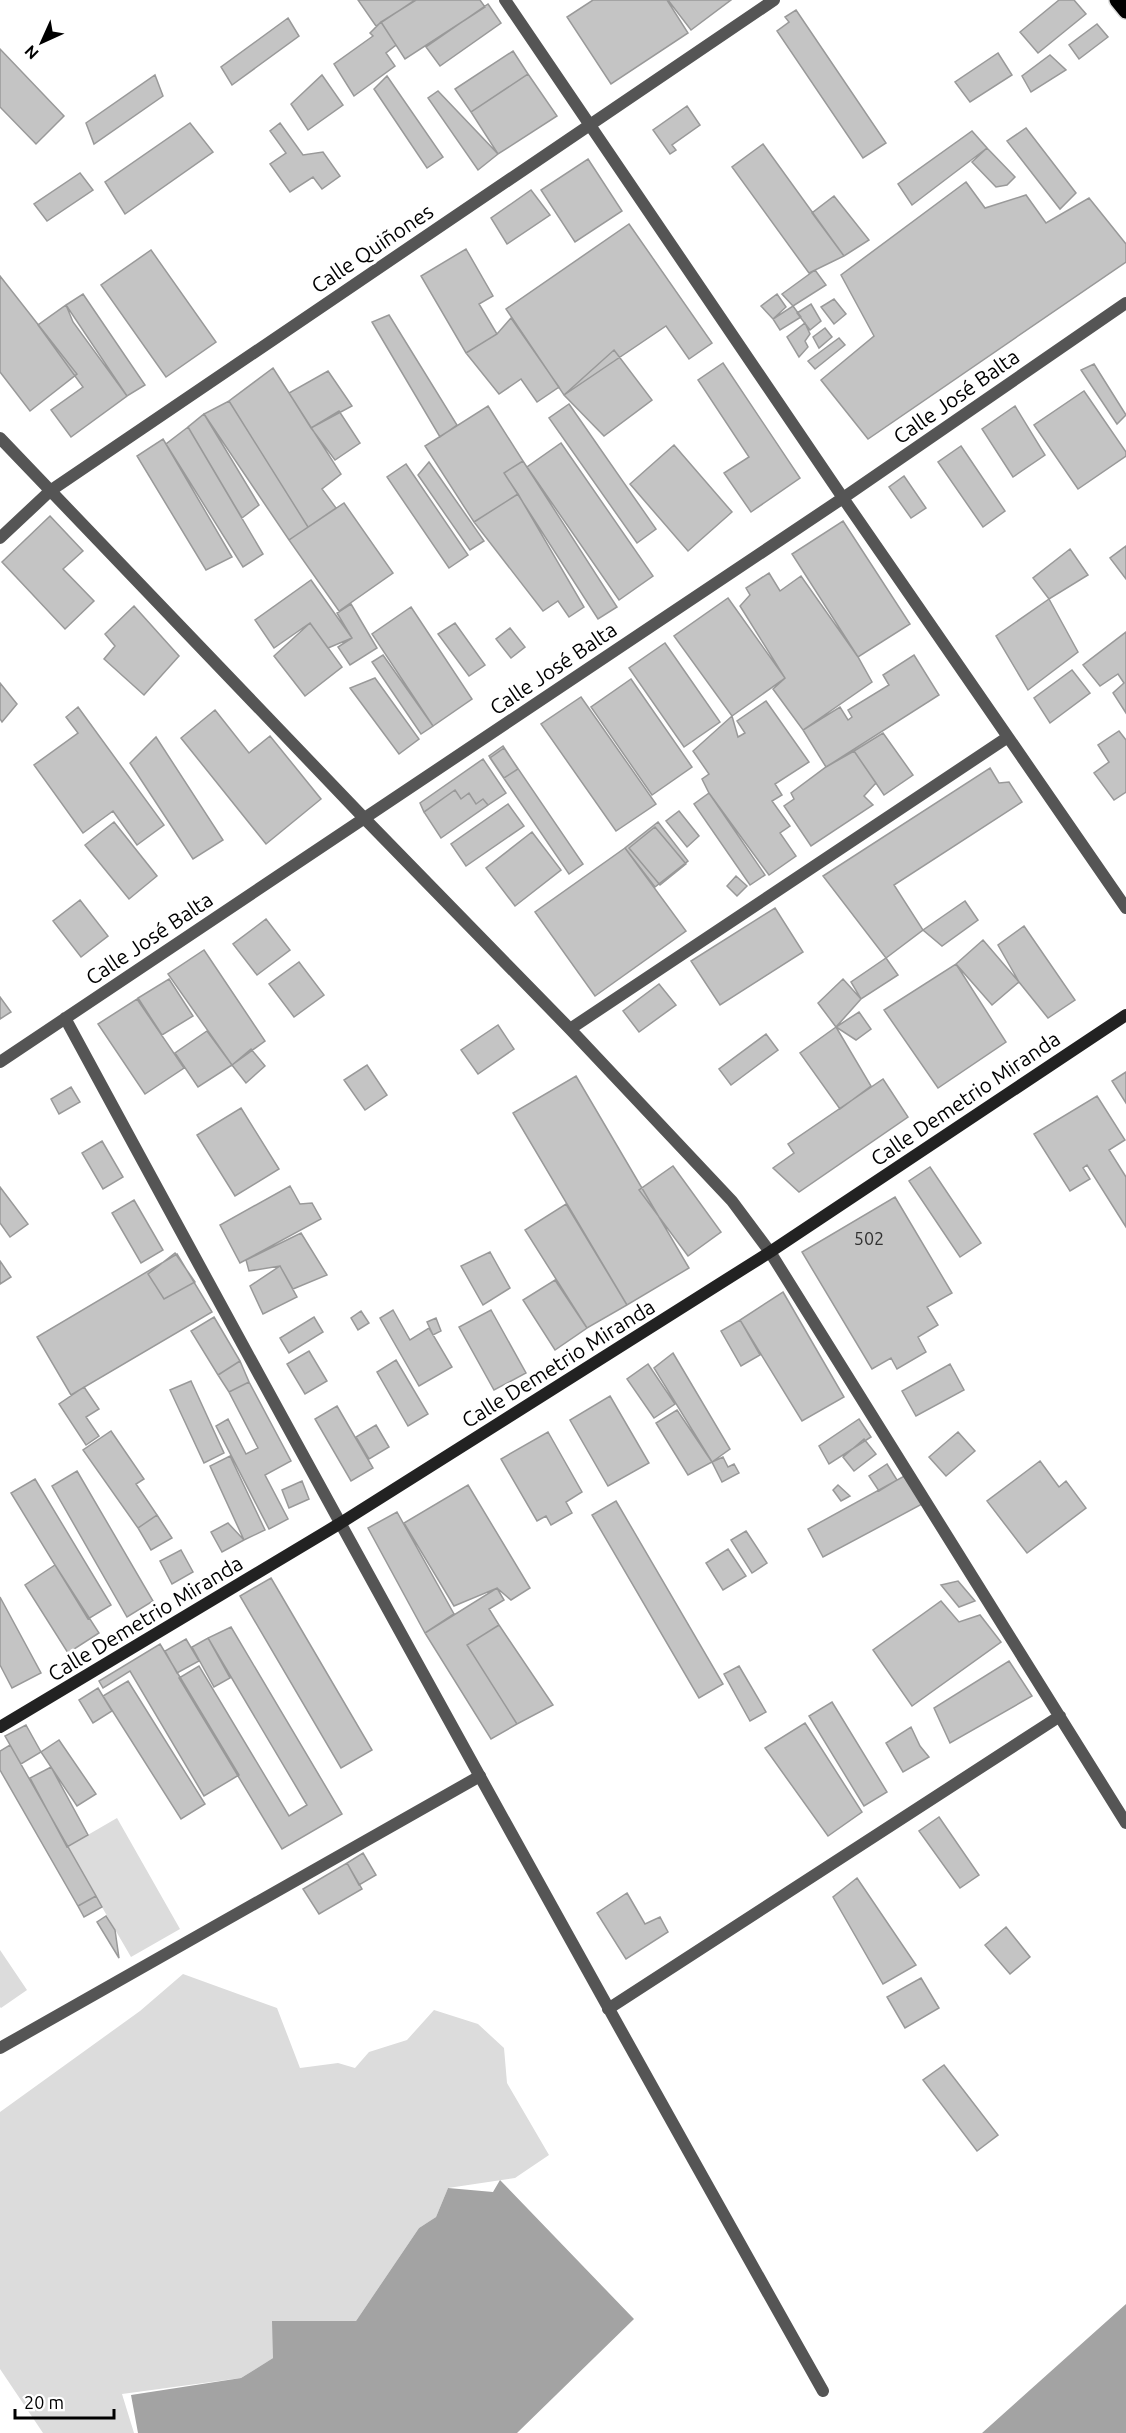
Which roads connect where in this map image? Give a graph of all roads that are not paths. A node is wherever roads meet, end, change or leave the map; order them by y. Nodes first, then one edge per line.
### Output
1 (505, 0) edge
2 (774, 0) edge
3 (1117, 0) edge
4 (1126, 11) edge
5 (590, 124) junction
6 (1126, 303) edge
7 (0, 438) edge
8 (50, 491) junction
9 (843, 498) junction
10 (0, 538) edge
11 (1008, 737) junction
12 (364, 818) junction
13 (1126, 908) edge
14 (1126, 1015) edge
15 (65, 1018) junction
16 (570, 1029) junction
17 (0, 1062) edge
18 (770, 1252) junction
19 (339, 1524) junction
20 (1060, 1716) junction
21 (0, 1727) edge
22 (480, 1776) junction
23 (1126, 1823) edge
24 (608, 2009) junction
25 (0, 2048) edge
26 (823, 2391) dead end

1 - 5 street
2 - 5 street, Calle Quiñones
3 - 4 main road
5 - 8 street, Calle Quiñones
5 - 9 street
6 - 9 street, Calle José Balta
7 - 8 street
8 - 10 street, Calle Quiñones
8 - 12 street
9 - 11 street
9 - 12 street, Calle José Balta
11 - 13 street
11 - 16 street
12 - 15 street, Calle José Balta
12 - 16 street
14 - 18 main road, Calle Demetrio Miranda
15 - 17 street, Calle José Balta
15 - 19 street
16 - 18 street
18 - 19 main road, Calle Demetrio Miranda
18 - 20 street
19 - 21 main road, Calle Demetrio Miranda
19 - 22 street
20 - 23 street
20 - 24 street
22 - 24 street
22 - 25 street
24 - 26 street

